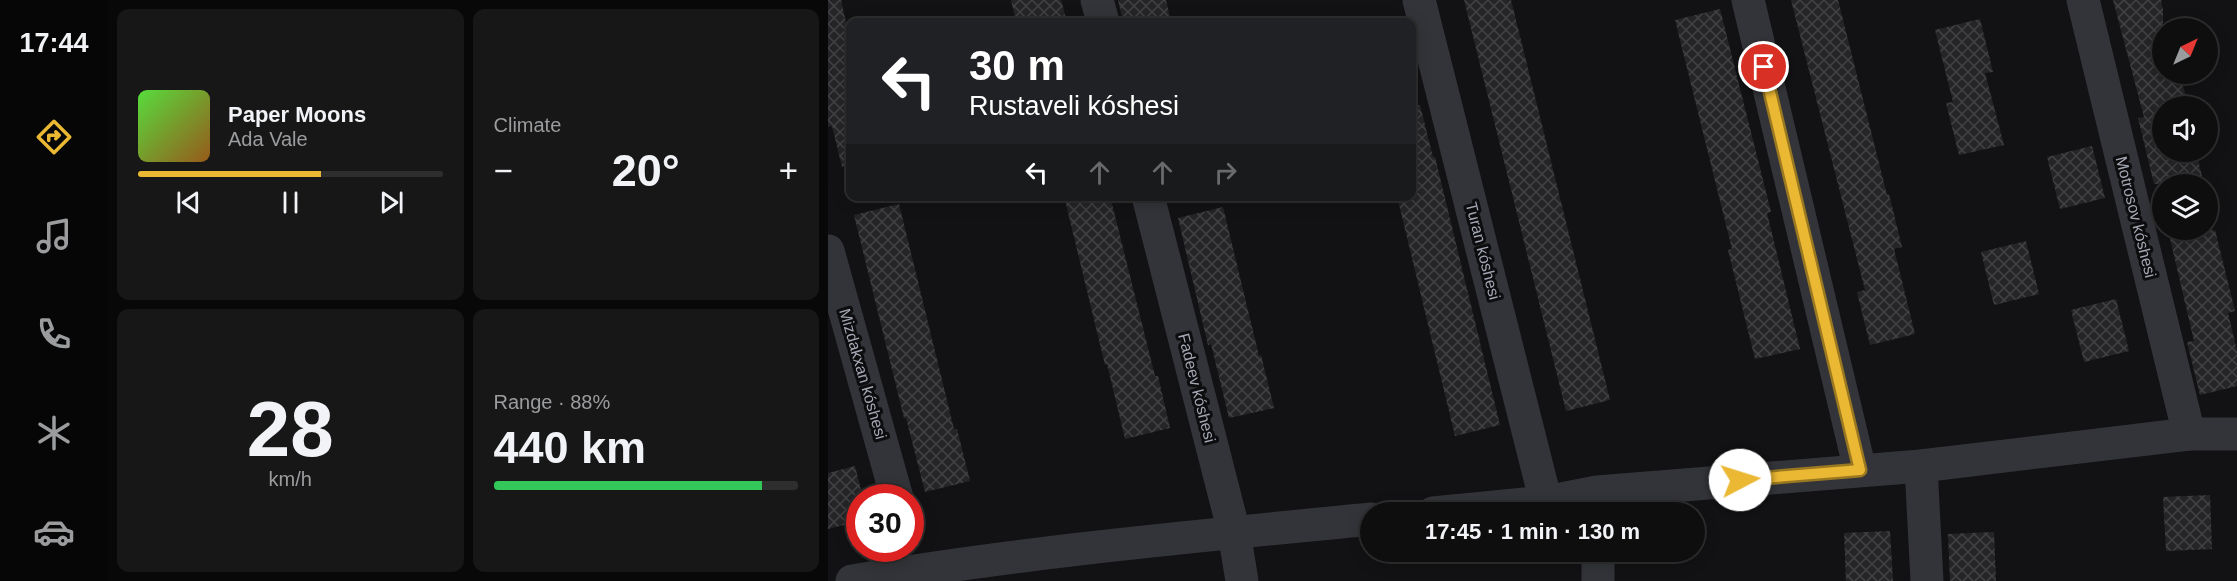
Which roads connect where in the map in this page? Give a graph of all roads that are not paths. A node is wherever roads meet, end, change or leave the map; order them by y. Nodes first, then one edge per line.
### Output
1 (1097, 0) edge
2 (1419, 0) edge
3 (1748, 0) edge
4 (2083, 0) edge
5 (1102, 18) edge
6 (1149, 201) edge
7 (828, 251) edge
8 (2189, 434) junction
9 (2237, 434) edge
10 (1921, 466) junction
11 (1860, 470) junction
12 (893, 484) edge
13 (1546, 502) edge
14 (1605, 502) edge
15 (1360, 520) edge
16 (1234, 532) junction
17 (1598, 562) edge
18 (916, 565) edge
19 (852, 581) edge
20 (1242, 581) edge
21 (1598, 581) edge
22 (1927, 581) edge

1 - 5 street
2 - 13 street, Turan kóshesi
3 - 11 street
4 - 8 street, Motrosov kóshesi
6 - 16 street, Fadeev kóshesi
7 - 12 street, Mizdakxan kóshesi
8 - 9 street
8 - 10 street
10 - 11 street
10 - 22 street
11 - 14 street
15 - 16 street
16 - 18 street
16 - 20 street, Fadeev kóshesi
17 - 21 street
18 - 19 street

